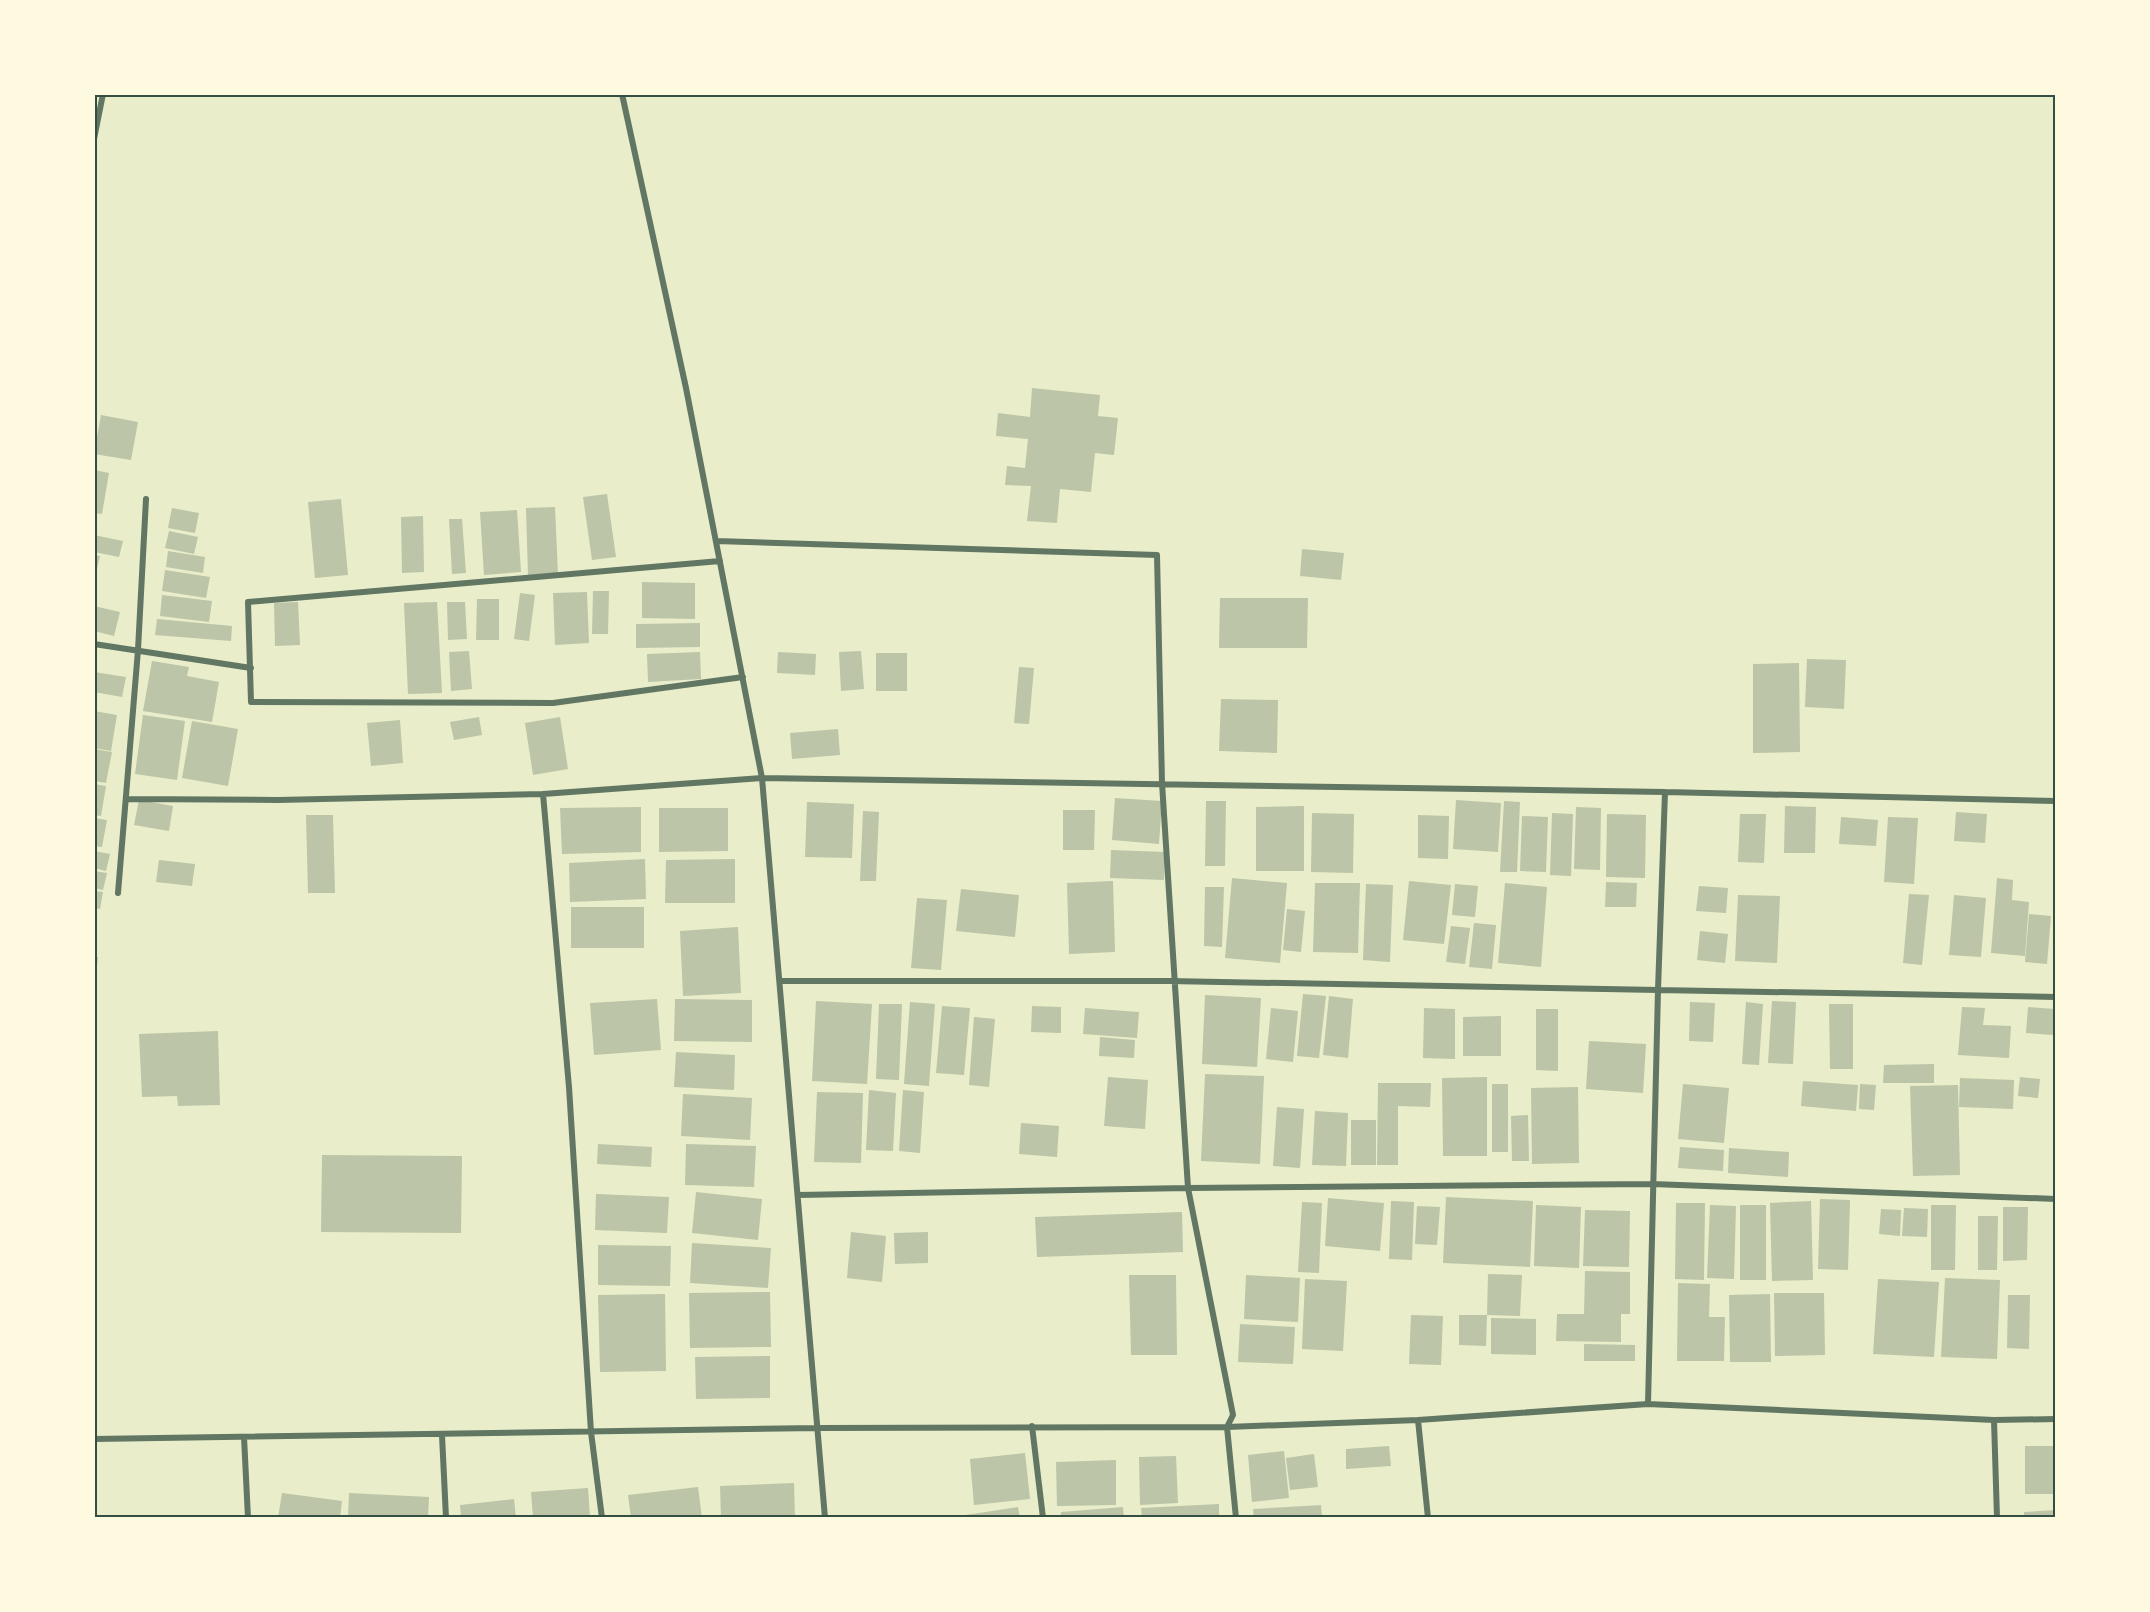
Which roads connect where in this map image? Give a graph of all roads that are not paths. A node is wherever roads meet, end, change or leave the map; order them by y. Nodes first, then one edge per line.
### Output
1 (104, 94) edge
2 (622, 94) edge
3 (94, 139) edge
4 (146, 499) dead end
5 (716, 541) junction
6 (720, 561) junction
7 (94, 644) edge
8 (138, 650) junction
9 (251, 668) junction
10 (743, 677) junction
11 (762, 778) junction
12 (1162, 783) junction
13 (1665, 792) junction
14 (543, 794) junction
15 (126, 799) junction
16 (2055, 801) edge
17 (118, 893) dead end
18 (780, 981) junction
19 (1175, 982) junction
20 (1658, 990) junction
21 (2055, 997) edge
22 (1652, 1184) junction
23 (1188, 1188) junction
24 (798, 1195) junction
25 (2055, 1198) edge
26 (1648, 1404) junction
27 (2055, 1419) edge
28 (1418, 1420) junction
29 (1994, 1420) junction
30 (1032, 1426) junction
31 (1227, 1427) junction
32 (818, 1428) junction
33 (591, 1432) junction
34 (442, 1435) junction
35 (244, 1437) junction
36 (94, 1439) edge
37 (248, 1518) edge
38 (446, 1518) edge
39 (602, 1518) edge
40 (825, 1518) edge
41 (1043, 1518) edge
42 (1236, 1518) edge
43 (1428, 1518) edge
44 (1996, 1518) edge

1 - 3 street
2 - 5 street
4 - 8 street
5 - 6 street
5 - 12 street
6 - 9 street
6 - 10 street
7 - 8 street
8 - 9 street
8 - 15 street
9 - 10 street
10 - 11 street
11 - 12 street
11 - 14 street
11 - 18 street
12 - 13 street
12 - 19 street
13 - 16 street
13 - 20 street
14 - 15 street
14 - 33 street
15 - 17 street
18 - 19 street
18 - 24 street
19 - 20 street
19 - 23 street
20 - 21 street
20 - 22 street
22 - 23 street
22 - 25 street
22 - 26 street
23 - 24 street
23 - 31 street
24 - 32 street
26 - 28 street
26 - 29 street
27 - 29 street
28 - 31 street
28 - 43 street
29 - 44 street
30 - 31 street
30 - 32 street
30 - 41 street
31 - 42 street
32 - 33 street
32 - 40 street
33 - 34 street
33 - 39 street
34 - 35 street
34 - 38 street
35 - 36 street
35 - 37 street

